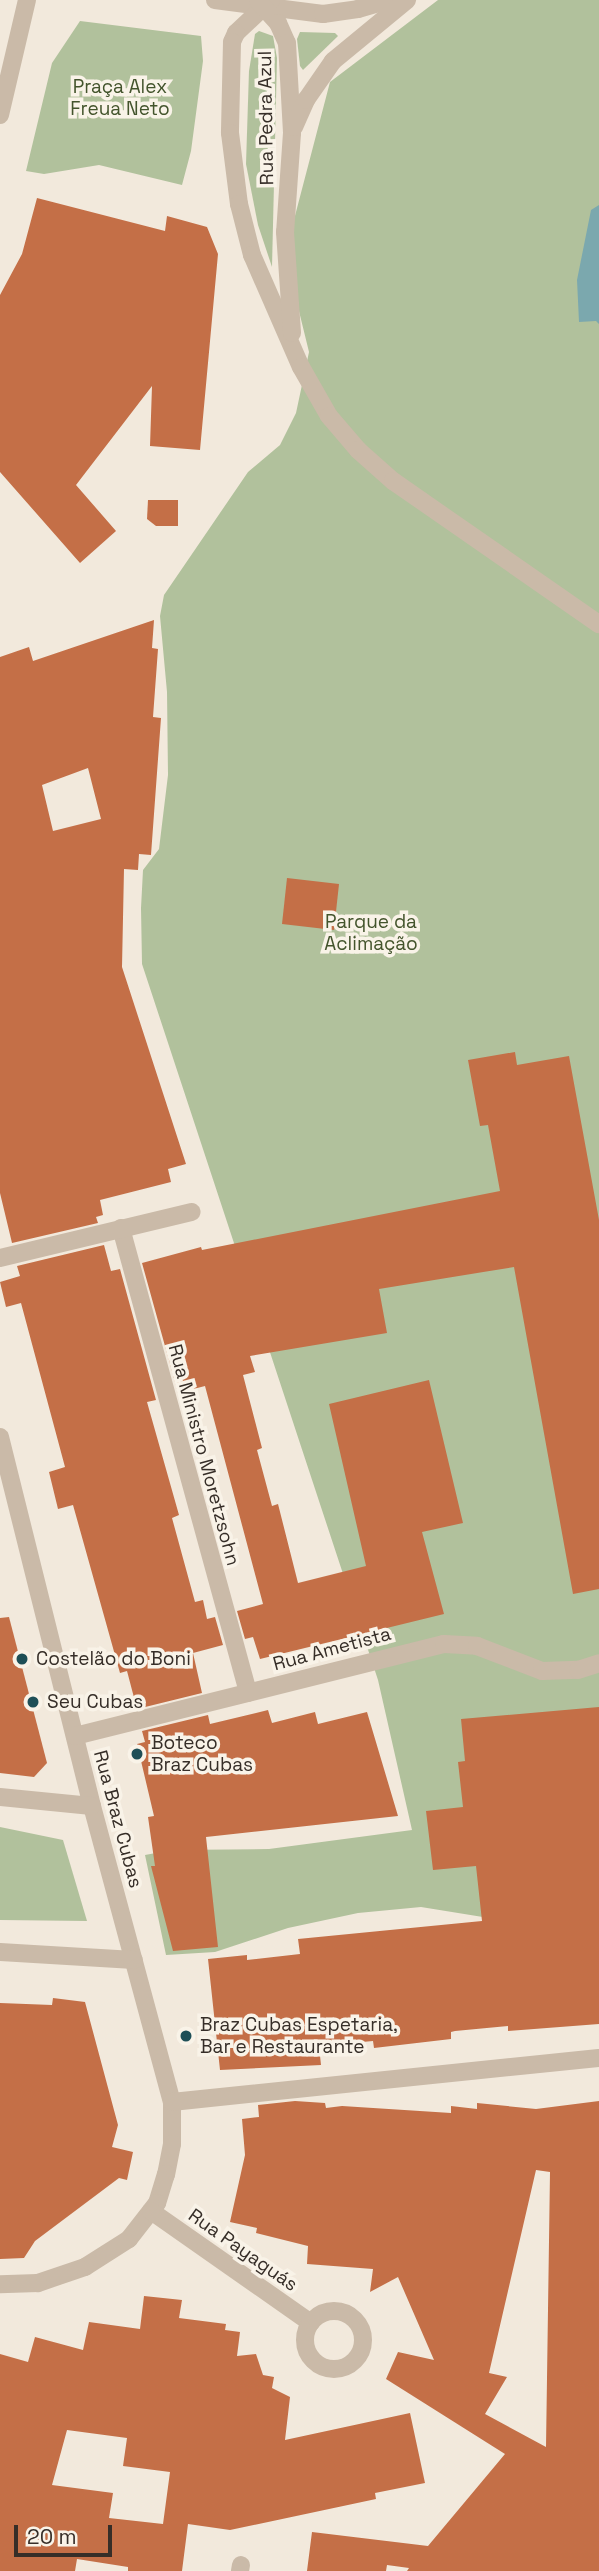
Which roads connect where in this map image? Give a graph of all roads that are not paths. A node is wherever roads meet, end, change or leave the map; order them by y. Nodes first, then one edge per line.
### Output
1 (27, 0) edge
2 (215, 0) edge
3 (389, 0) edge
4 (407, 0) edge
5 (264, 3) edge
6 (0, 115) edge
7 (292, 133) junction
8 (293, 344) junction
9 (599, 624) edge
10 (192, 1212) dead end
11 (121, 1228) junction
12 (0, 1258) edge
13 (0, 1437) edge
14 (599, 1664) edge
15 (248, 1693) junction
16 (75, 1736) junction
17 (0, 1797) edge
18 (92, 1806) junction
19 (0, 1952) edge
20 (134, 1960) junction
21 (599, 2058) edge
22 (172, 2102) junction
23 (151, 2211) junction
24 (0, 2284) edge
25 (311, 2323) dead end

1 - 6 street
2 - 5 street
3 - 5 street
4 - 7 street
5 - 7 street, Rua Pedra Azul
5 - 8 street, Rua Pedra Azul
7 - 8 street, Rua Pedra Azul
8 - 9 street, Rua Pedra Azul
10 - 11 street
11 - 12 street
11 - 15 street, Rua Ministro Moretzsohn
13 - 16 street, Rua Braz Cubas
14 - 15 street, Rua Ametista
15 - 16 street, Rua Ametista
16 - 18 street, Rua Braz Cubas
17 - 18 street
18 - 20 street, Rua Braz Cubas
19 - 20 street
20 - 22 street, Rua Braz Cubas
21 - 22 street
22 - 23 street, Rua Braz Cubas
23 - 24 street, Rua Braz Cubas
23 - 25 street, Rua Payaguás

